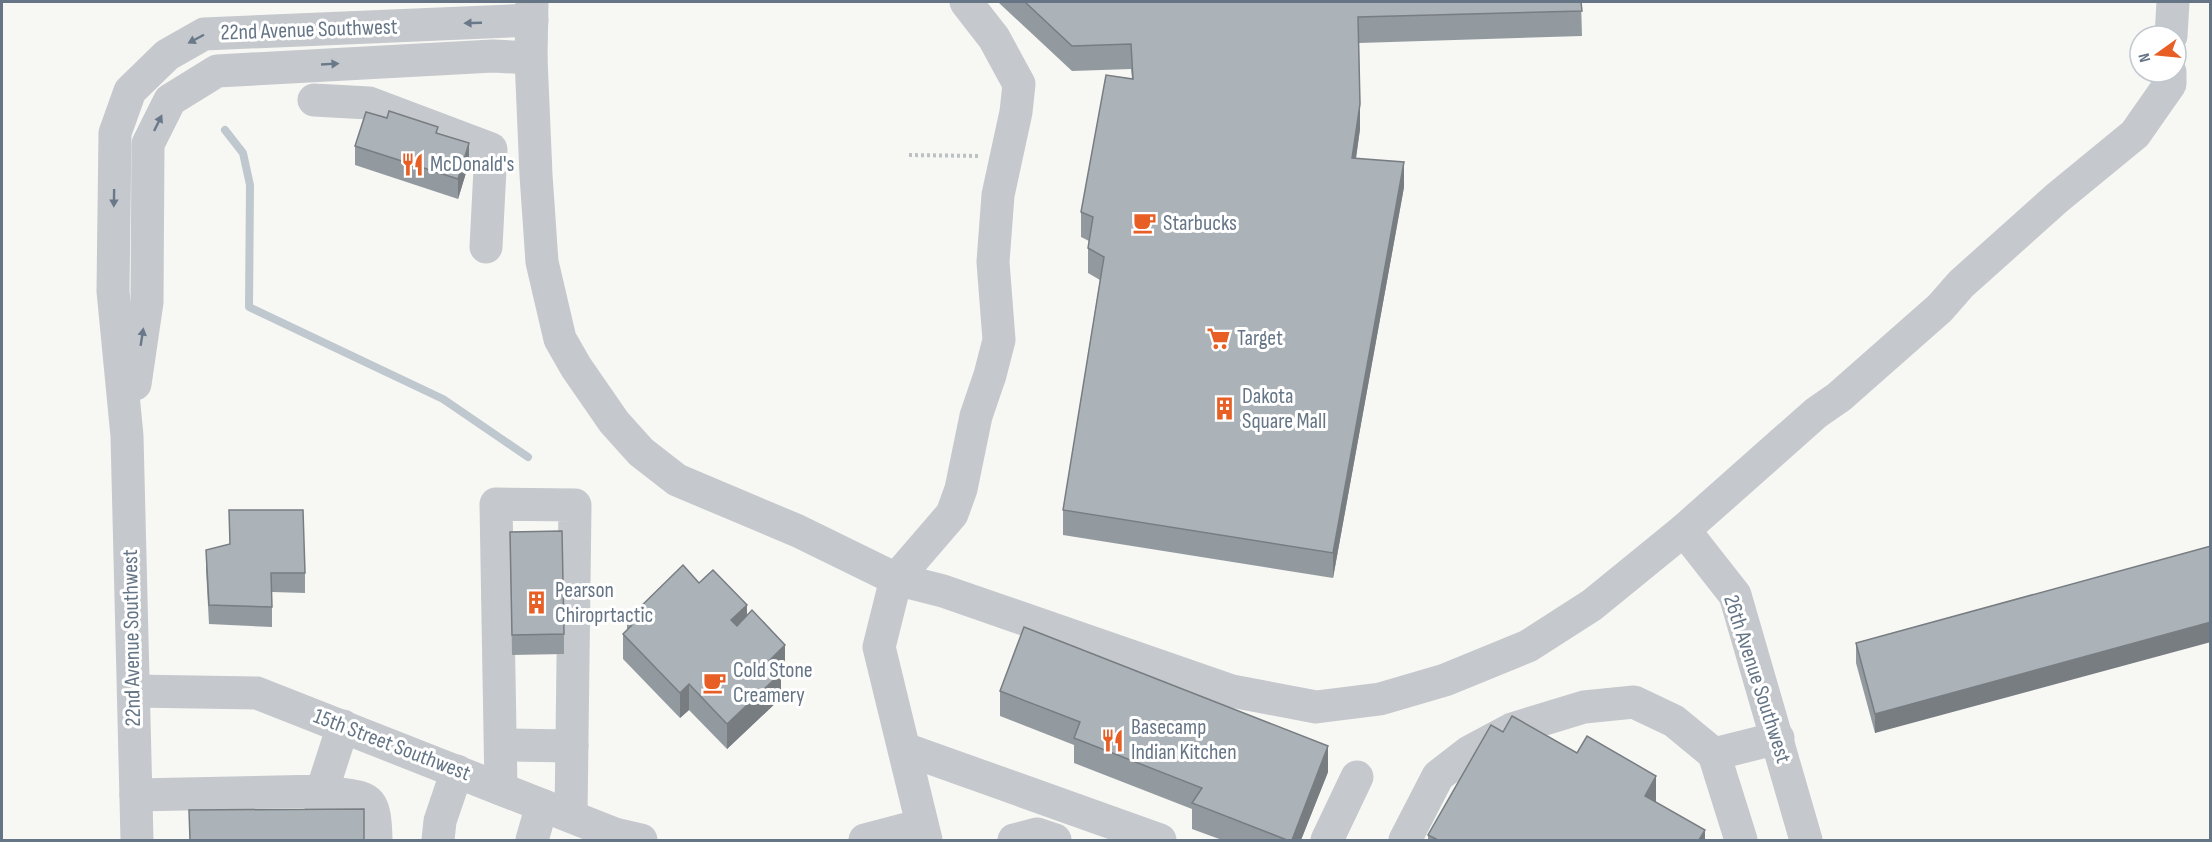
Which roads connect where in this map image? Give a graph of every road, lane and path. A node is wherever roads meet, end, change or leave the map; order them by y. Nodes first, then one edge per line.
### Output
1 (966, 2) edge
2 (2173, 2) edge
3 (532, 11) edge
4 (2172, 24) edge
5 (531, 58) junction
6 (2170, 84) edge
7 (314, 100) dead end
8 (909, 155) dead end
9 (1007, 156) junction
10 (486, 247) dead end
11 (127, 436) junction
12 (1684, 530) junction
13 (896, 579) junction
14 (134, 691) junction
15 (343, 726) junction
16 (1778, 738) junction
17 (501, 745) junction
18 (572, 746) junction
19 (905, 749) junction
20 (1714, 754) junction
21 (457, 771) junction
22 (1357, 777) dead end
23 (501, 789) junction
24 (136, 795) junction
25 (344, 816) edge
26 (574, 821) edge
27 (924, 833) edge
28 (136, 840) edge
29 (438, 840) edge
30 (532, 840) edge
31 (641, 840) edge
32 (868, 840) edge
33 (1160, 840) edge
34 (1327, 840) edge
35 (1405, 840) edge
36 (1741, 840) edge
37 (1806, 840) edge

1 - 9 street
2 - 4 street
3 - 5 street
3 -> 11 street, 22nd Avenue Southwest
11 -> 5 street, 22nd Avenue Southwest
5 - 13 street
6 - 12 street
7 - 10 street
8 - 9 path
9 - 13 street
11 - 14 street, 22nd Avenue Southwest
12 - 13 street
12 - 16 street, 26th Avenue Southwest
13 - 19 street
14 - 15 street, 15th Street Southwest
14 - 24 street, 22nd Avenue Southwest
15 - 21 street, 15th Street Southwest
15 - 25 street
16 - 20 street
16 - 37 street, 26th Avenue Southwest
17 - 18 street
17 - 18 street
17 - 23 street
18 - 26 street
19 - 27 street
19 - 33 street
20 - 35 street
20 - 36 street
21 - 23 street, 15th Street Southwest
21 - 29 street
22 - 34 street
23 - 26 street, 15th Street Southwest
24 - 25 street
24 - 28 street, 22nd Avenue Southwest
26 - 30 street
26 - 31 street, 15th Street Southwest
27 - 32 street

